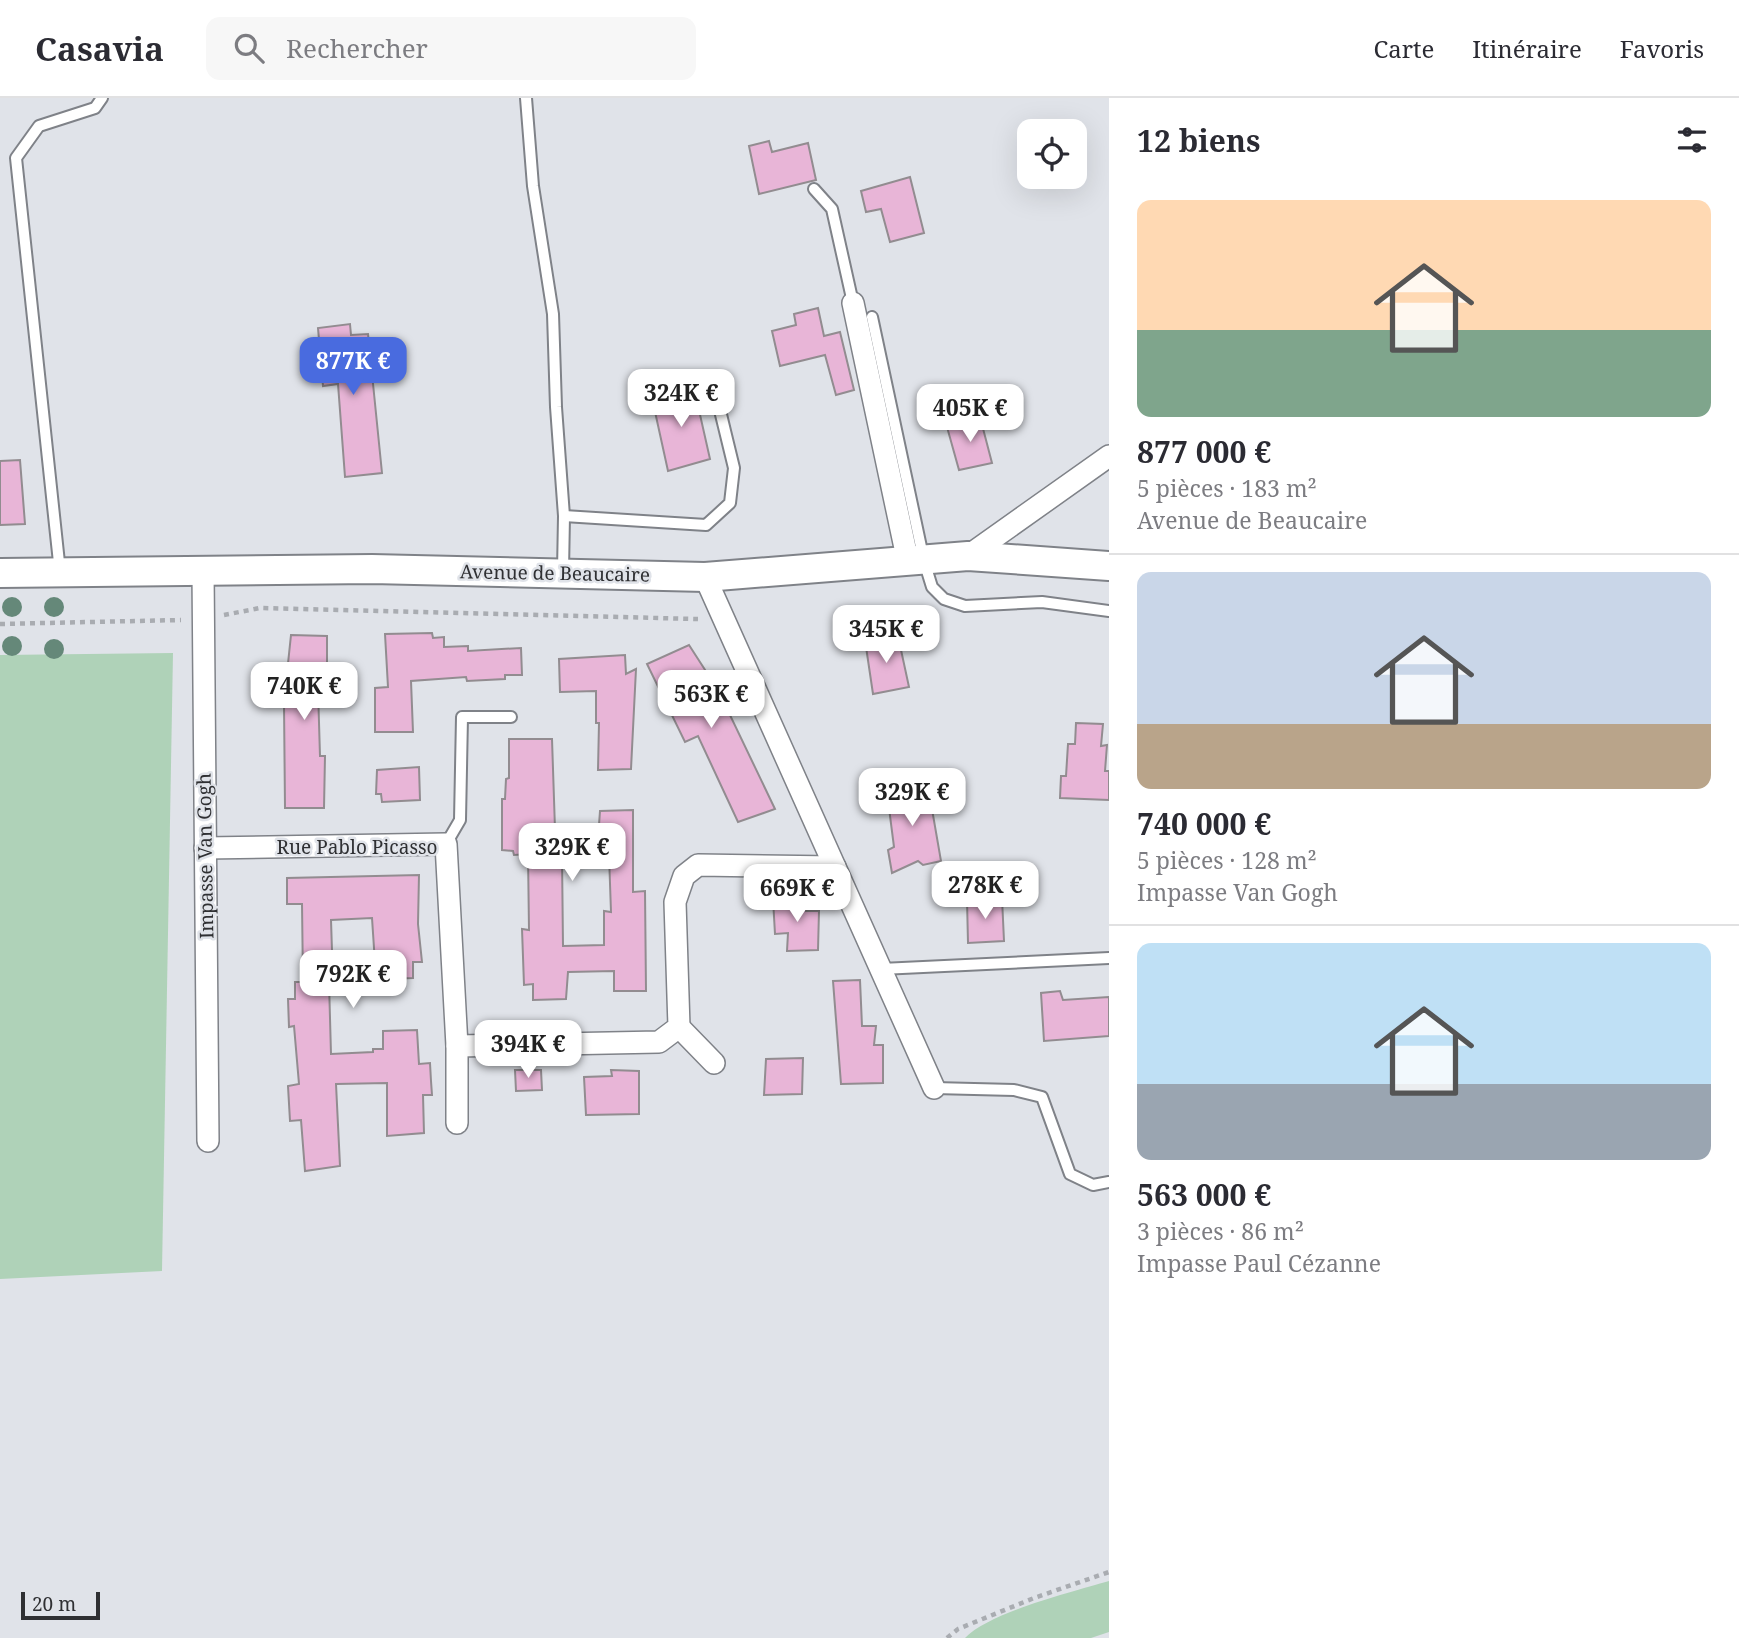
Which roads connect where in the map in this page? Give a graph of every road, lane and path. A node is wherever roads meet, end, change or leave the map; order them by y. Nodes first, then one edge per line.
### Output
1 (102, 98) edge
2 (526, 98) edge
3 (814, 189) dead end
4 (853, 303) joint
5 (872, 317) dead end
6 (717, 398) dead end
7 (1109, 456) edge
8 (564, 516) junction
9 (968, 556) junction
10 (916, 561) junction
11 (1109, 566) edge
12 (203, 571) junction
13 (60, 572) junction
14 (0, 573) edge
15 (563, 574) junction
16 (705, 577) junction
17 (1109, 611) edge
18 (724, 619) junction
19 (203, 620) junction
20 (0, 624) edge
21 (511, 717) dead end
22 (446, 845) junction
23 (205, 848) junction
24 (835, 867) junction
25 (1109, 958) edge
26 (881, 969) junction
27 (680, 1027) junction
28 (457, 1046) junction
29 (714, 1063) dead end
30 (934, 1088) joint
31 (457, 1123) dead end
32 (208, 1141) dead end
33 (1109, 1182) edge
34 (1109, 1572) edge
35 (947, 1638) edge

1 - 13 lane
2 - 8 lane
3 - 4 lane
4 - 10 street
5 - 10 lane
6 - 8 lane
7 - 9 street
8 - 15 lane
9 - 10 street, Avenue de Beaucaire
9 - 11 street, Avenue de Beaucaire
10 - 16 street, Avenue de Beaucaire
10 - 17 lane
12 - 13 street, Avenue de Beaucaire
12 - 15 street, Avenue de Beaucaire
12 - 19 street, Impasse Van Gogh
13 - 14 street, Avenue de Beaucaire
15 - 16 street, Avenue de Beaucaire
16 - 18 street
18 - 19 path
18 - 24 street
19 - 20 path
19 - 23 street, Impasse Van Gogh
21 - 22 lane
22 - 23 street, Rue Pablo Picasso
22 - 28 street, Rue Pablo Picasso
23 - 32 street, Impasse Van Gogh
24 - 26 street
24 - 27 street
25 - 26 lane
26 - 30 street
27 - 28 street
27 - 29 street
28 - 31 street, Rue Pablo Picasso
30 - 33 lane
34 - 35 path

